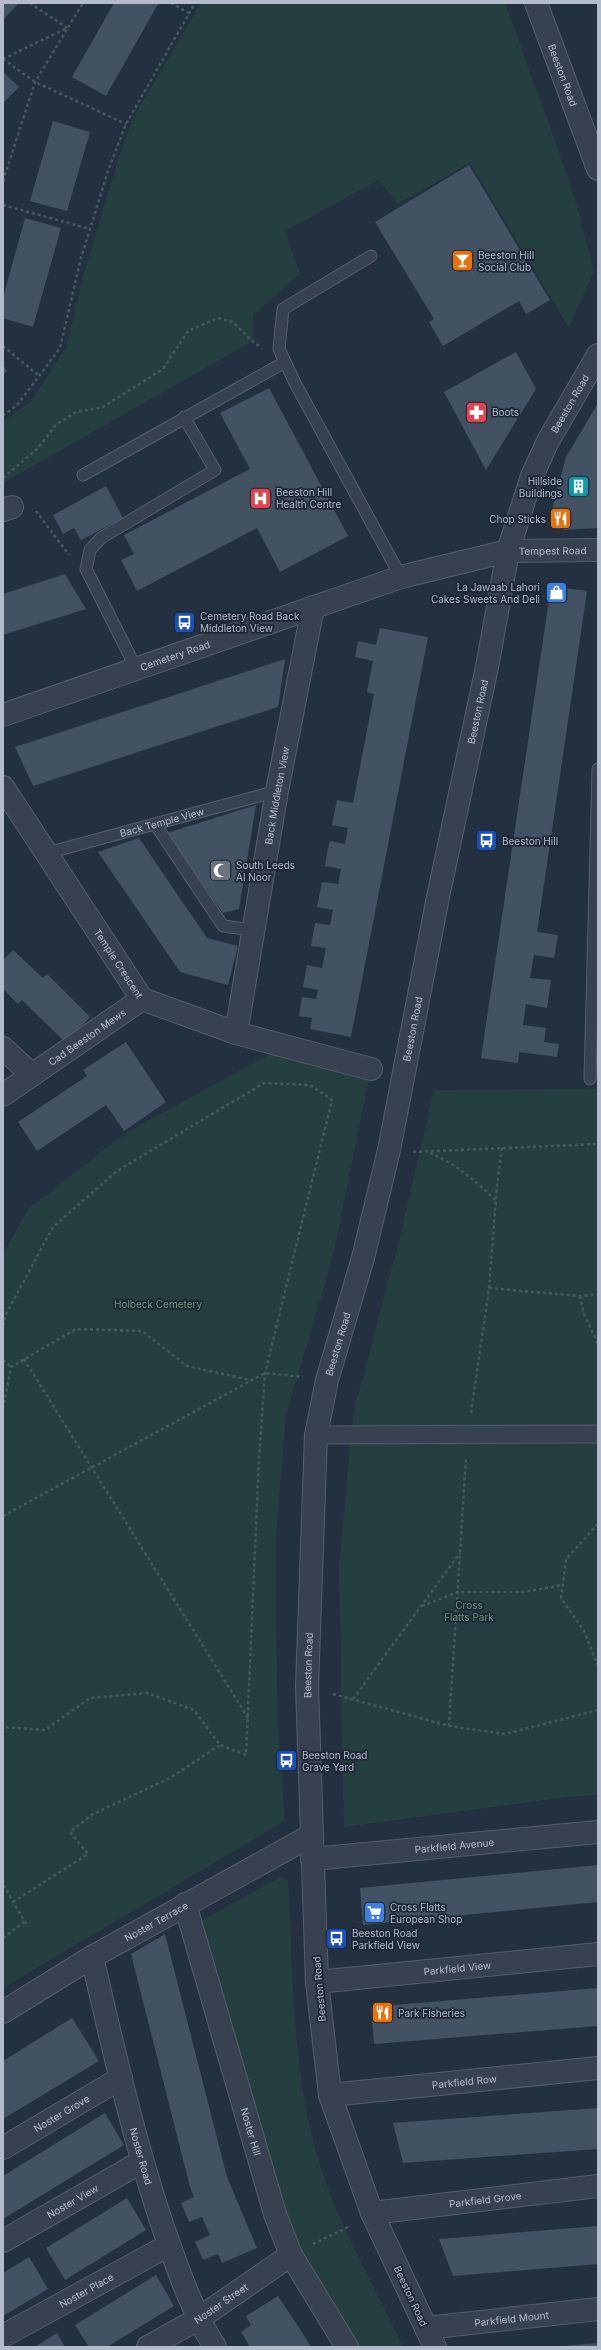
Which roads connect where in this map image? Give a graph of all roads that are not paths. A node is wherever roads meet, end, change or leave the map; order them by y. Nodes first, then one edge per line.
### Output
1 (536, 3) edge
2 (598, 169) edge
3 (371, 256) dead end
4 (598, 355) edge
5 (285, 362) junction
6 (184, 417) junction
7 (83, 475) dead end
8 (598, 550) edge
9 (508, 551) junction
10 (401, 577) junction
11 (313, 607) junction
12 (137, 670) junction
13 (3, 715) edge
14 (598, 769) edge
15 (3, 787) edge
16 (276, 791) junction
17 (155, 824) junction
18 (47, 853) junction
19 (253, 930) junction
20 (142, 999) junction
21 (236, 1033) junction
22 (3, 1048) edge
23 (371, 1069) dead end
24 (32, 1075) junction
25 (590, 1079) dead end
26 (3, 1095) edge
27 (598, 1434) edge
28 (316, 1435) junction
29 (598, 1832) edge
30 (312, 1835) junction
31 (312, 1859) junction
32 (185, 1904) junction
33 (598, 1954) edge
34 (92, 1957) junction
35 (317, 1982) junction
36 (3, 2012) edge
37 (598, 2068) edge
38 (121, 2078) junction
39 (330, 2095) junction
40 (3, 2148) edge
41 (141, 2162) junction
42 (598, 2186) edge
43 (373, 2214) junction
44 (3, 2241) edge
45 (169, 2245) junction
46 (291, 2255) junction
47 (598, 2309) edge
48 (198, 2319) junction
49 (3, 2336) edge
50 (430, 2338) edge
51 (148, 2347) edge
52 (215, 2347) edge
53 (347, 2347) edge

1 - 2 street, Beeston Road
3 - 5 lane
4 - 9 street, Beeston Road
5 - 6 lane
5 - 10 lane
6 - 7 lane
6 - 12 lane
8 - 9 street, Tempest Road
9 - 10 street, Cemetery Road
9 - 28 street, Beeston Road
10 - 11 street, Cemetery Road
11 - 12 street, Cemetery Road
11 - 16 street, Back Middleton View
12 - 13 street, Cemetery Road
14 - 25 lane
15 - 18 street, Temple Crescent
16 - 17 lane, Back Temple View
16 - 19 street, Back Middleton View
17 - 18 lane, Back Temple View
17 - 19 lane
18 - 20 street, Temple Crescent
19 - 21 street, Back Middleton View
20 - 21 street, Temple Crescent
20 - 24 street, Cad Beeston Mews
21 - 23 street, Temple Crescent
22 - 24 street
24 - 26 street, Cad Beeston Mews
27 - 28 street
28 - 30 street, Beeston Road
29 - 31 street, Parkfield Avenue
30 - 31 street, Beeston Road
30 - 32 street, Noster Terrace
31 - 35 street, Beeston Road
32 - 34 street, Noster Terrace
32 - 46 street, Noster Hill
33 - 35 street, Parkfield View
34 - 36 street, Noster Terrace
34 - 38 street, Noster Road
35 - 39 street, Beeston Road
37 - 39 street, Parkfield Row
38 - 40 street, Noster Grove
38 - 41 street, Noster Road
39 - 43 street, Beeston Road
41 - 44 street, Noster View
41 - 45 street, Noster Road
42 - 43 street, Parkfield Grove
43 - 50 street, Beeston Road
45 - 48 street, Noster Road
45 - 49 street, Noster Place
46 - 48 street, Noster Street
46 - 53 street, Noster Hill
47 - 50 street, Parkfield Mount
48 - 51 street, Noster Street
48 - 52 street, Noster Road

